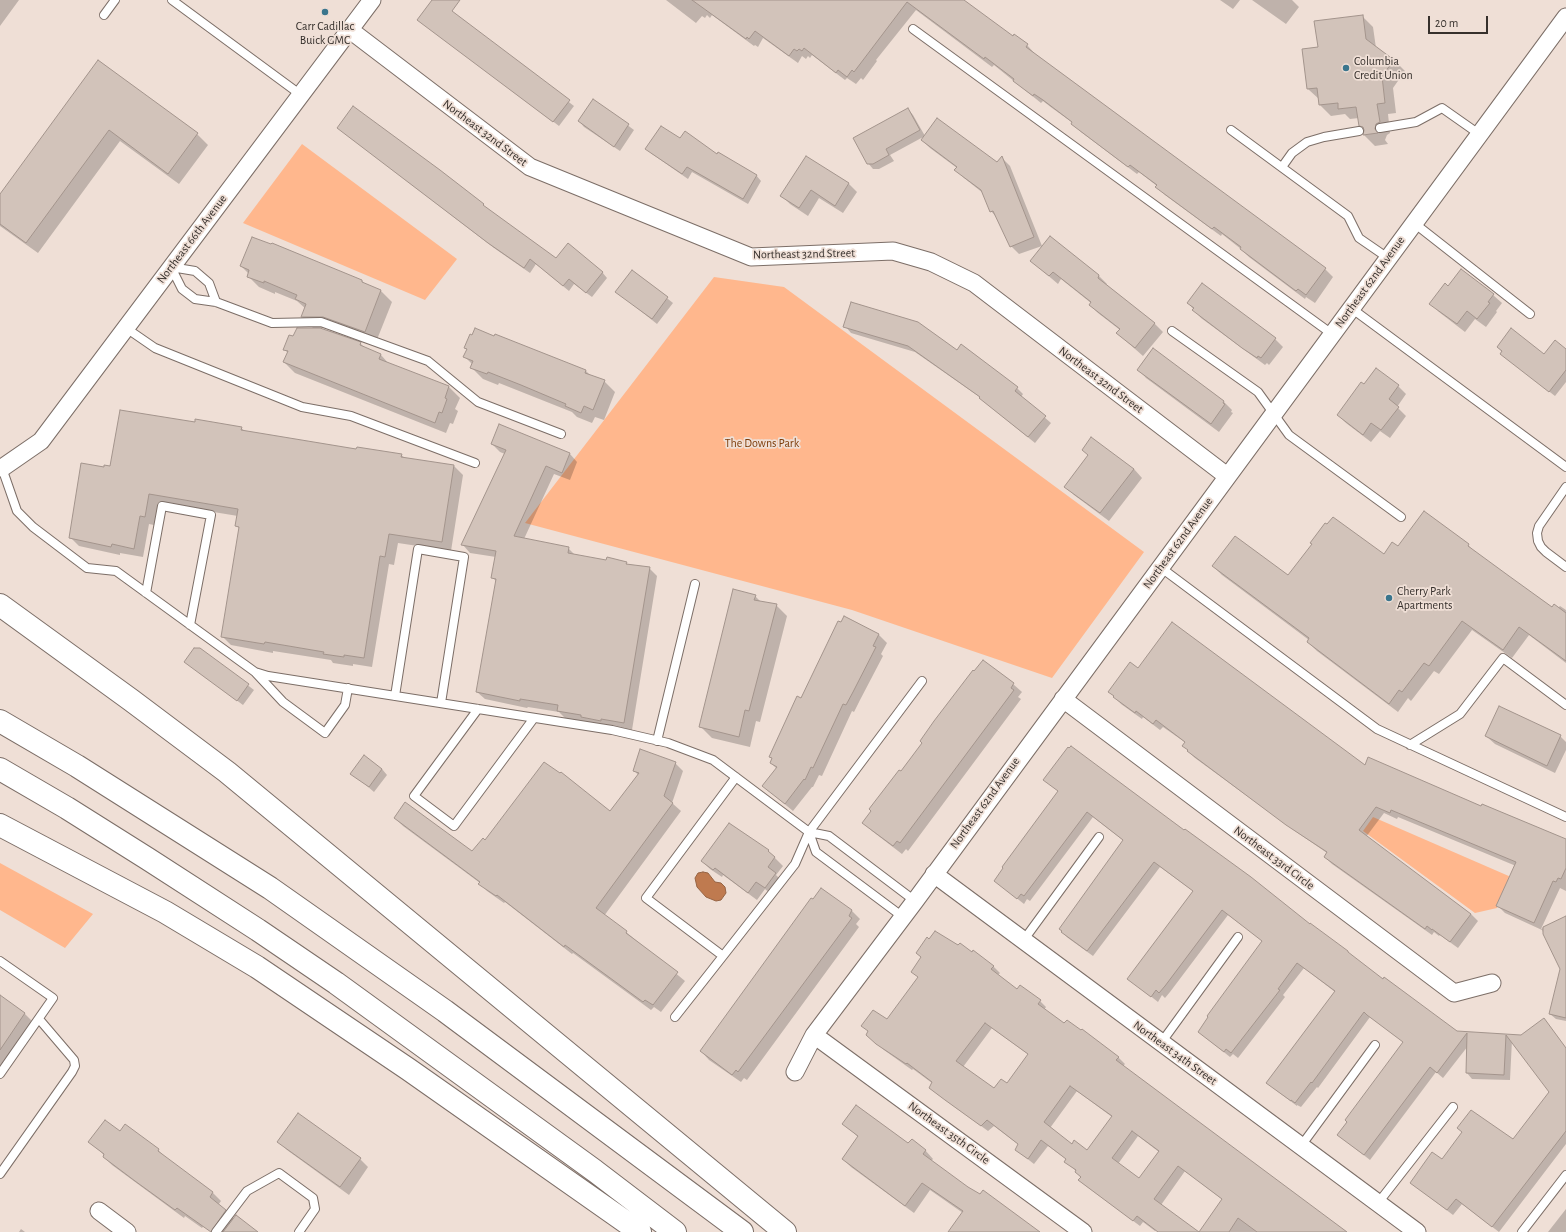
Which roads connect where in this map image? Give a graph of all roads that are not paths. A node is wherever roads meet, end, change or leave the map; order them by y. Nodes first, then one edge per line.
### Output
1 (115, 0) edge
2 (172, 0) edge
3 (372, 0) edge
4 (104, 15) dead end
5 (1566, 17) edge
6 (350, 30) junction
7 (913, 30) dead end
8 (301, 94) junction
9 (1380, 128) dead end
10 (1231, 130) dead end
11 (1359, 131) dead end
12 (1479, 134) junction
13 (1282, 167) junction
14 (1414, 223) junction
15 (1388, 258) junction
16 (171, 267) junction
17 (216, 302) junction
18 (1351, 308) junction
19 (1530, 314) dead end
20 (126, 328) junction
21 (1172, 331) dead end
22 (1332, 334) junction
23 (1273, 414) junction
24 (561, 434) dead end
25 (475, 463) dead end
26 (1566, 467) edge
27 (2, 468) joint
28 (1227, 476) junction
29 (1566, 487) edge
30 (1401, 517) dead end
31 (1160, 567) junction
32 (1566, 567) edge
33 (695, 584) dead end
34 (146, 593) junction
35 (0, 605) edge
36 (190, 625) junction
37 (255, 672) junction
38 (922, 681) dead end
39 (348, 688) junction
40 (395, 696) junction
41 (1063, 699) junction
42 (441, 703) junction
43 (1566, 705) edge
44 (478, 709) junction
45 (534, 718) junction
46 (0, 720) edge
47 (657, 740) junction
48 (1410, 745) junction
49 (0, 769) edge
50 (736, 777) junction
51 (1566, 817) edge
52 (0, 825) edge
53 (809, 832) junction
54 (1099, 837) dead end
55 (934, 874) junction
56 (914, 901) junction
57 (903, 917) junction
58 (1238, 937) dead end
59 (1024, 941) junction
60 (723, 956) junction
61 (0, 961) edge
62 (1492, 983) dead end
63 (676, 1017) dead end
64 (38, 1019) junction
65 (814, 1034) junction
66 (1161, 1043) junction
67 (1375, 1044) dead end
68 (795, 1072) dead end
69 (0, 1074) edge
70 (1452, 1107) dead end
71 (1301, 1146) junction
72 (0, 1174) edge
73 (1566, 1175) edge
74 (1378, 1203) junction
75 (99, 1211) dead end
76 (127, 1232) edge
77 (216, 1232) edge
78 (299, 1232) edge
79 (640, 1232) edge
80 (675, 1232) edge
81 (742, 1232) edge
82 (785, 1232) edge
83 (1083, 1232) edge
84 (1417, 1232) edge
85 (1522, 1232) edge

1 - 4 lane
2 - 8 lane
3 - 6 street, Northeast 66th Avenue
5 - 12 street, Northeast 62nd Avenue
6 - 8 street, Northeast 66th Avenue
6 - 28 street, Northeast 32nd Street
7 - 22 lane
8 - 16 street, Northeast 66th Avenue
9 - 12 lane
10 - 13 lane
11 - 13 lane
12 - 14 street, Northeast 62nd Avenue
13 - 15 lane
14 - 15 street, Northeast 62nd Avenue
14 - 19 lane
15 - 18 street, Northeast 62nd Avenue
16 - 17 lane
16 - 17 lane
16 - 20 street, Northeast 66th Avenue
17 - 24 lane
18 - 22 street, Northeast 62nd Avenue
18 - 26 lane
20 - 25 lane
20 - 27 street, Northeast 66th Avenue
21 - 23 lane
22 - 23 street, Northeast 62nd Avenue
23 - 28 street, Northeast 62nd Avenue
23 - 30 lane
27 - 34 lane
28 - 31 street, Northeast 62nd Avenue
29 - 32 lane
31 - 41 street, Northeast 62nd Avenue
31 - 48 lane
33 - 47 lane
34 - 36 lane
34 - 36 lane
35 - 82 highway
36 - 37 lane
37 - 39 lane
37 - 39 lane
38 - 53 lane
39 - 40 lane
40 - 42 lane
40 - 42 lane
41 - 55 street, Northeast 62nd Avenue
41 - 62 street, Northeast 33rd Circle
42 - 44 lane
43 - 48 lane
44 - 45 lane
44 - 45 lane
45 - 47 lane
46 - 81 highway
47 - 50 lane
48 - 51 lane
49 - 80 highway
50 - 53 lane
50 - 60 lane
52 - 79 highway
53 - 56 lane
53 - 57 lane
53 - 60 lane
54 - 59 lane
55 - 56 street, Northeast 62nd Avenue
55 - 59 street, Northeast 34th Street
56 - 57 street, Northeast 62nd Avenue
57 - 65 street, Northeast 62nd Avenue
58 - 66 lane
59 - 66 street, Northeast 34th Street
60 - 63 lane
61 - 64 lane
64 - 69 lane
64 - 72 lane
65 - 68 street, Northeast 62nd Avenue
65 - 83 street, Northeast 35th Circle
66 - 71 street, Northeast 34th Street
67 - 71 lane
70 - 74 lane
71 - 74 street, Northeast 34th Street
73 - 85 lane
74 - 84 street, Northeast 34th Street
75 - 76 street
77 - 78 lane

